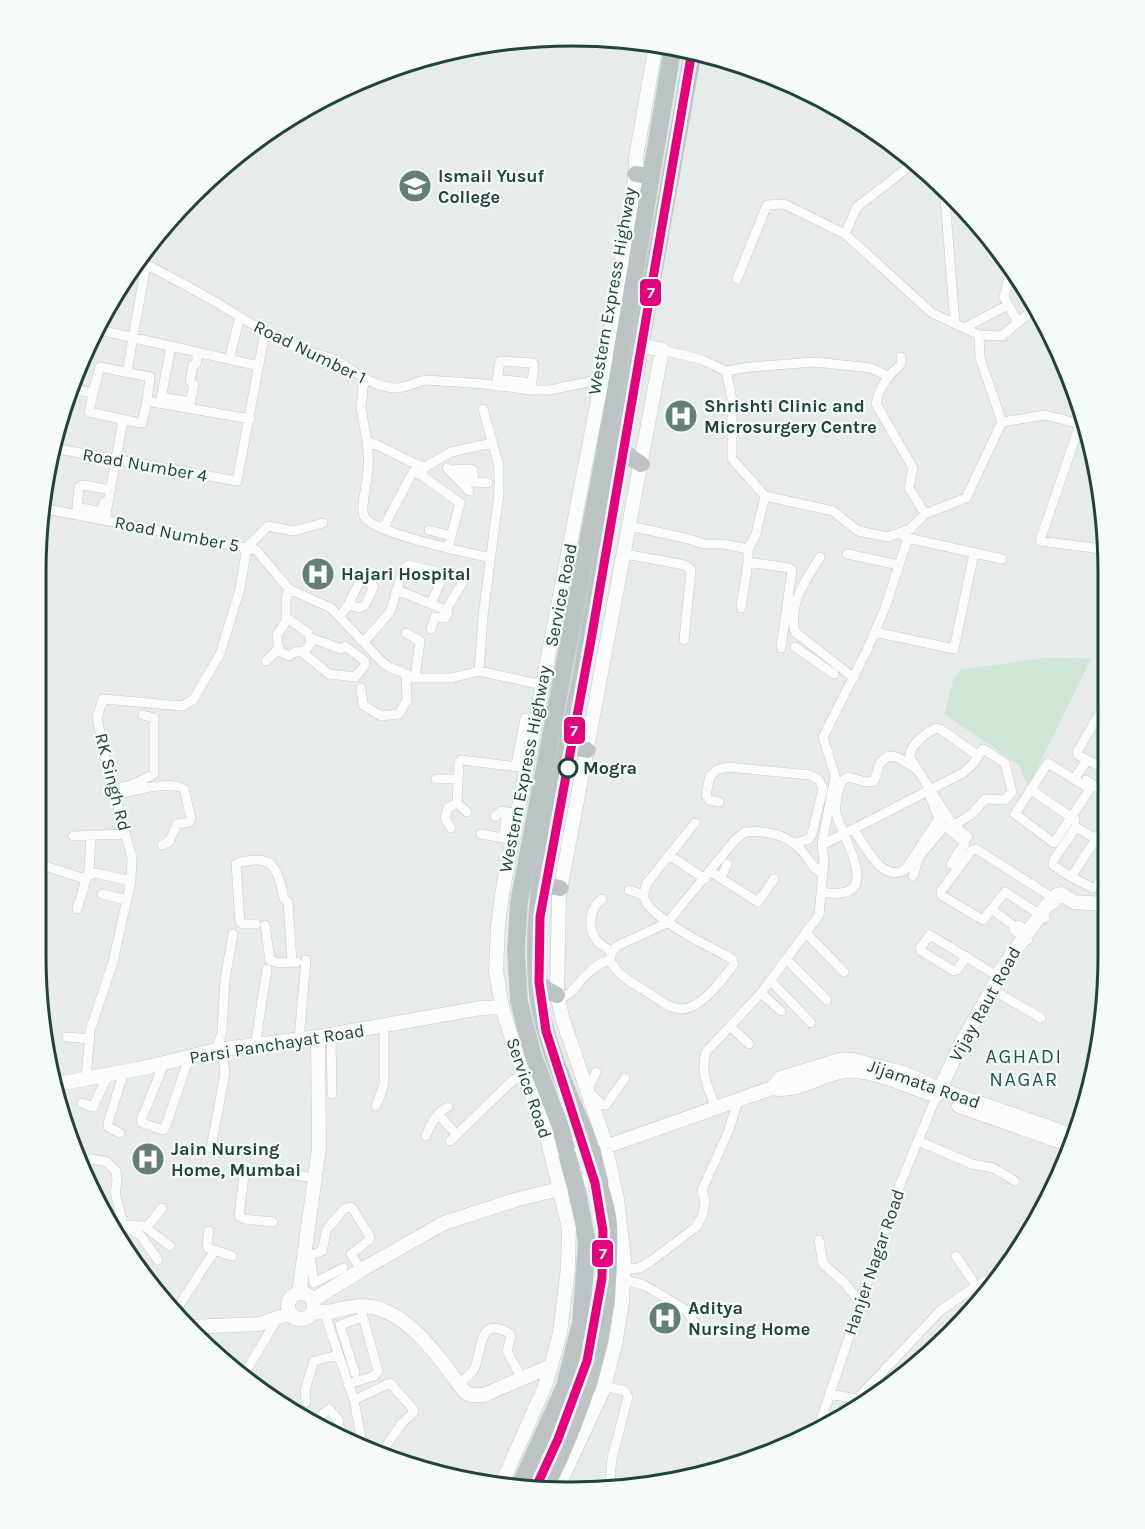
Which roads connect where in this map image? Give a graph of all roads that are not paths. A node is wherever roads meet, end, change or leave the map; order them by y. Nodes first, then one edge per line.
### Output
1 (654, 53) edge
2 (671, 56) edge
3 (691, 60) edge
4 (908, 168) edge
5 (644, 176) junction
6 (946, 203) edge
7 (845, 234) junction
8 (146, 264) edge
9 (141, 272) edge
10 (737, 279) dead end
11 (1009, 279) edge
12 (1008, 304) junction
13 (1029, 312) edge
14 (240, 317) junction
15 (1017, 321) junction
16 (960, 326) junction
17 (106, 331) edge
18 (263, 331) junction
19 (979, 335) junction
20 (132, 337) junction
21 (640, 345) junction
22 (170, 348) junction
23 (662, 350) junction
24 (198, 354) junction
25 (229, 356) junction
26 (901, 357) dead end
27 (256, 364) junction
28 (726, 371) junction
29 (127, 372) junction
30 (887, 376) junction
31 (602, 379) junction
32 (364, 380) junction
33 (497, 382) junction
34 (532, 387) junction
35 (79, 390) edge
36 (93, 393) junction
37 (160, 400) junction
38 (147, 401) junction
39 (190, 405) junction
40 (483, 409) dead end
41 (250, 419) junction
42 (123, 420) junction
43 (1002, 423) junction
44 (1077, 423) edge
45 (1079, 428) edge
46 (368, 441) junction
47 (492, 443) junction
48 (61, 450) edge
49 (621, 451) junction
50 (439, 459) junction
51 (116, 461) junction
52 (641, 464) junction
53 (450, 470) junction
54 (423, 471) junction
55 (488, 483) dead end
56 (472, 487) junction
57 (108, 490) junction
58 (765, 496) junction
59 (51, 509) edge
60 (88, 513) junction
61 (925, 514) junction
62 (105, 520) junction
63 (323, 523) dead end
64 (630, 526) junction
65 (383, 528) junction
66 (429, 530) dead end
67 (898, 533) junction
68 (451, 536) junction
69 (908, 538) junction
70 (247, 547) junction
71 (448, 548) junction
72 (748, 549) junction
73 (1097, 549) edge
74 (974, 553) junction
75 (625, 554) junction
76 (847, 554) dead end
77 (820, 557) dead end
78 (491, 558) junction
79 (1002, 559) dead end
80 (748, 562) junction
81 (899, 565) junction
82 (445, 572) junction
83 (289, 589) junction
84 (397, 590) junction
85 (432, 603) junction
86 (348, 605) dead end
87 (741, 608) dead end
88 (446, 609) junction
89 (340, 616) junction
90 (288, 620) junction
91 (431, 629) dead end
92 (875, 632) junction
93 (406, 633) dead end
94 (311, 638) junction
95 (684, 640) dead end
96 (366, 645) junction
97 (795, 647) dead end
98 (781, 648) dead end
99 (279, 650) junction
100 (302, 652) junction
101 (817, 656) junction
102 (360, 658) junction
103 (266, 662) dead end
104 (479, 671) junction
105 (834, 674) dead end
106 (410, 676) junction
107 (854, 678) junction
108 (543, 685) junction
109 (361, 688) dead end
110 (142, 716) dead end
111 (1098, 716) edge
112 (525, 718) dead end
113 (567, 746) junction
114 (587, 750) junction
115 (978, 756) junction
116 (1051, 758) dead end
117 (1087, 760) junction
118 (1098, 764) edge
119 (522, 766) junction
120 (918, 770) junction
121 (1077, 775) junction
122 (436, 779) dead end
123 (458, 779) junction
124 (1098, 788) edge
125 (1030, 789) junction
126 (930, 791) junction
127 (114, 792) junction
128 (719, 802) dead end
129 (458, 803) junction
130 (467, 812) dead end
131 (513, 813) junction
132 (495, 816) dead end
133 (939, 818) junction
134 (1072, 818) junction
135 (695, 823) dead end
136 (953, 824) junction
137 (451, 828) dead end
138 (854, 830) junction
139 (126, 834) junction
140 (481, 834) dead end
141 (91, 835) junction
142 (843, 835) junction
143 (73, 836) dead end
144 (968, 837) dead end
145 (1098, 837) edge
146 (1098, 837) edge
147 (508, 839) junction
148 (1098, 841) edge
149 (795, 843) junction
150 (162, 845) dead end
151 (822, 846) junction
152 (669, 855) junction
153 (727, 864) dead end
154 (951, 864) dead end
155 (46, 866) edge
156 (822, 873) junction
157 (708, 876) junction
158 (913, 876) dead end
159 (88, 877) junction
160 (1071, 877) junction
161 (721, 879) junction
162 (774, 879) dead end
163 (131, 881) junction
164 (541, 884) junction
165 (1098, 884) edge
166 (560, 888) junction
167 (629, 890) dead end
168 (821, 892) junction
169 (102, 894) dead end
170 (643, 895) junction
171 (602, 899) dead end
172 (127, 900) junction
173 (1054, 901) junction
174 (1098, 901) edge
175 (77, 909) dead end
176 (1041, 916) junction
177 (667, 923) junction
178 (806, 933) junction
179 (233, 934) dead end
180 (1027, 936) junction
181 (611, 955) junction
182 (966, 956) junction
183 (786, 959) junction
184 (292, 962) junction
185 (267, 969) dead end
186 (844, 972) dead end
187 (770, 980) junction
188 (995, 983) junction
189 (537, 984) junction
190 (761, 993) junction
191 (557, 995) junction
192 (827, 1000) dead end
193 (501, 1007) junction
194 (781, 1011) dead end
195 (1041, 1018) dead end
196 (811, 1023) dead end
197 (384, 1026) junction
198 (730, 1026) junction
199 (324, 1036) junction
200 (67, 1037) dead end
201 (90, 1039) junction
202 (299, 1039) junction
203 (749, 1044) dead end
204 (255, 1046) junction
205 (219, 1050) junction
206 (189, 1058) junction
207 (164, 1064) junction
208 (124, 1072) junction
209 (596, 1072) dead end
210 (523, 1074) junction
211 (108, 1075) junction
212 (625, 1078) dead end
213 (86, 1079) junction
214 (62, 1083) edge
215 (592, 1092) junction
216 (938, 1093) junction
217 (332, 1094) dead end
218 (738, 1100) junction
219 (82, 1103) dead end
220 (376, 1106) dead end
221 (448, 1107) dead end
222 (716, 1108) junction
223 (438, 1114) junction
224 (598, 1117) junction
225 (120, 1132) dead end
226 (1068, 1134) edge
227 (426, 1136) dead end
228 (627, 1139) junction
229 (918, 1141) junction
230 (1064, 1143) edge
231 (598, 1147) junction
232 (211, 1148) dead end
233 (560, 1158) junction
234 (88, 1161) edge
235 (612, 1172) junction
236 (314, 1178) junction
237 (1015, 1181) dead end
238 (560, 1189) junction
239 (162, 1208) dead end
240 (273, 1222) dead end
241 (123, 1225) junction
242 (147, 1227) junction
243 (209, 1231) dead end
244 (325, 1235) junction
245 (305, 1239) junction
246 (819, 1240) dead end
247 (170, 1246) dead end
248 (215, 1250) junction
249 (232, 1256) dead end
250 (956, 1256) dead end
251 (306, 1258) junction
252 (158, 1260) dead end
253 (361, 1270) junction
254 (344, 1272) junction
255 (623, 1275) junction
256 (988, 1280) edge
257 (976, 1286) junction
258 (299, 1293) junction
259 (860, 1303) junction
260 (179, 1305) edge
261 (317, 1309) junction
262 (362, 1311) junction
263 (291, 1313) junction
264 (277, 1319) junction
265 (200, 1326) edge
266 (699, 1329) dead end
267 (338, 1355) junction
268 (551, 1366) junction
269 (247, 1370) edge
270 (355, 1373) dead end
271 (522, 1379) junction
272 (458, 1383) junction
273 (348, 1384) junction
274 (604, 1386) junction
275 (830, 1394) junction
276 (857, 1399) edge
277 (857, 1399) edge
278 (354, 1400) junction
279 (306, 1402) dead end
280 (319, 1417) edge
281 (821, 1420) edge
282 (339, 1427) edge
283 (361, 1438) edge
284 (385, 1448) edge
285 (504, 1478) edge
286 (523, 1480) edge
287 (610, 1481) edge
288 (549, 1482) edge
289 (560, 1482) edge

1 - 5 street, Service Road
2 - 5 highway, Western Express Highway
3 - 21 highway, Western Express Highway
4 - 7 street
5 - 31 street, Service Road
5 - 233 highway, Western Express Highway
6 - 16 street
7 - 10 street
7 - 16 street
8 - 14 street, Road Number 1
9 - 20 street
11 - 12 street
12 - 15 street
12 - 16 street
13 - 15 street
14 - 18 street, Road Number 1
14 - 25 street
15 - 19 street
16 - 19 street
17 - 20 street
18 - 27 street
18 - 32 street, Road Number 1
19 - 43 street
20 - 22 street
20 - 29 street
21 - 23 street
21 - 49 highway, Western Express Highway
22 - 24 street
22 - 37 street
23 - 28 street
23 - 52 street
24 - 25 street
24 - 39 street
25 - 27 street
26 - 30 street
27 - 41 street
28 - 30 street
28 - 58 street
29 - 36 street
29 - 38 street
30 - 61 street
31 - 34 street, Road Number 1
31 - 108 street, Service Road
32 - 33 street, Road Number 1
32 - 46 street
33 - 34 street, Road Number 1
33 - 34 street
35 - 36 street
36 - 42 street
37 - 38 street
37 - 39 street
38 - 42 street
39 - 41 street
40 - 47 street
41 - 51 street, Road Number 4
42 - 51 street
43 - 44 street
43 - 61 street
45 - 73 street
46 - 54 street
46 - 65 street
47 - 50 street
47 - 78 street
48 - 51 street, Road Number 4
49 - 52 highway
49 - 113 highway, Western Express Highway
50 - 53 street
50 - 54 street
51 - 57 street
52 - 64 street
53 - 56 street
53 - 56 street
54 - 65 street
54 - 68 street
55 - 56 street
57 - 60 street
57 - 60 street
57 - 62 street
58 - 67 street
58 - 72 street
59 - 60 street, Road Number 5
60 - 62 street, Road Number 5
61 - 67 street
62 - 70 street, Road Number 5
63 - 70 street
64 - 72 street
64 - 75 street
65 - 71 street
66 - 68 street
67 - 69 street
68 - 71 street
69 - 74 street
69 - 81 street
70 - 83 street, Road Number 5
70 - 127 street, RK Singh Rd
71 - 78 street
72 - 80 street
74 - 79 street
74 - 92 street
75 - 95 street
75 - 114 street
76 - 81 street
77 - 101 street
78 - 104 street
80 - 87 street
80 - 98 street
81 - 92 street
82 - 84 street
82 - 85 street
82 - 88 street
83 - 89 street, Road Number 5
83 - 90 street
84 - 85 street
84 - 96 street
85 - 88 street
86 - 89 street
88 - 91 street
89 - 96 street, Road Number 5
90 - 94 street
90 - 99 street
92 - 107 street
93 - 106 street
94 - 100 street
94 - 102 street
96 - 102 street
96 - 106 street, Road Number 5
97 - 101 street
99 - 100 street
99 - 103 street
100 - 102 street
101 - 105 street
101 - 107 street
104 - 106 street
104 - 108 street
106 - 109 street
107 - 151 street
108 - 119 street, Service Road
110 - 127 street
111 - 117 street
112 - 119 street
113 - 114 highway
113 - 164 highway, Western Express Highway
114 - 166 street
115 - 120 street
115 - 126 street
115 - 136 street
116 - 121 street
117 - 118 street
117 - 121 street
119 - 123 street
119 - 131 street, Service Road
120 - 126 street
120 - 142 street
121 - 124 street
122 - 123 street
123 - 129 street
125 - 134 street
125 - 134 street
125 - 134 street
126 - 133 street
126 - 136 street
126 - 138 street
127 - 139 street, RK Singh Rd
127 - 150 street
128 - 149 street
129 - 130 street
129 - 137 street
131 - 132 street
131 - 147 street, Service Road
133 - 138 street
133 - 158 street
134 - 145 street
135 - 152 street
136 - 144 street
136 - 154 street
138 - 142 street
139 - 141 street
139 - 163 street, RK Singh Rd
140 - 147 street
141 - 143 street
141 - 159 street
142 - 151 street
142 - 168 street
146 - 160 street
147 - 193 street, Service Road
148 - 160 street
149 - 156 street
149 - 157 street
151 - 156 street
152 - 157 street
152 - 170 street
153 - 161 street
155 - 159 street
156 - 168 street
157 - 161 street
157 - 177 street
159 - 163 street
159 - 175 street
160 - 165 street
161 - 162 street
163 - 172 street, RK Singh Rd
164 - 166 highway
164 - 189 highway, Western Express Highway
166 - 191 street
167 - 170 street
168 - 178 street
169 - 172 street
170 - 177 street
171 - 181 street
172 - 201 street, RK Singh Rd
173 - 174 street
173 - 176 street, Vijay Raut Road
173 - 176 street
176 - 180 street, Vijay Raut Road
176 - 180 street
177 - 181 street
177 - 181 street
178 - 183 street
178 - 186 street
179 - 205 street
180 - 188 street, Vijay Raut Road
181 - 191 street
182 - 182 street
182 - 188 street
183 - 187 street
183 - 192 street
184 - 184 street
184 - 202 street
185 - 204 street
187 - 190 street
187 - 196 street
188 - 195 street
188 - 216 street, Vijay Raut Road
189 - 191 highway
189 - 231 highway, Western Express Highway
190 - 194 street
190 - 198 street
191 - 215 street
193 - 197 street, Parsi Panchayat Road
193 - 210 street, Service Road
197 - 199 street, Parsi Panchayat Road
197 - 220 street
198 - 203 street
198 - 222 street
199 - 202 street, Parsi Panchayat Road
199 - 217 street
199 - 236 street
200 - 201 street
201 - 213 street, RK Singh Rd
202 - 204 street, Parsi Panchayat Road
204 - 205 street, Parsi Panchayat Road
205 - 206 street, Parsi Panchayat Road
205 - 232 street
206 - 207 street, Parsi Panchayat Road
206 - 207 street
207 - 208 street, Parsi Panchayat Road
208 - 211 street, Parsi Panchayat Road
208 - 225 street
209 - 215 street
210 - 223 street
210 - 233 street, Service Road
211 - 213 street, Parsi Panchayat Road
211 - 219 street
212 - 215 street
213 - 214 street, Parsi Panchayat Road
215 - 224 street
216 - 218 street, Jijamata Road
216 - 226 street, Jijamata Road
216 - 229 street, Hanjer Nagar Road
216 - 230 street, Jijamata Road
218 - 222 street, Jijamata Road
218 - 255 street
221 - 223 street
222 - 228 street, Jijamata Road
223 - 227 street
224 - 228 street
224 - 231 street
228 - 231 street, Jijamata Road
229 - 237 street
229 - 259 street, Hanjer Nagar Road
231 - 233 street, Jijamata Road
231 - 235 street
231 - 288 highway, Western Express Highway, bridge
233 - 238 street, Service Road
233 - 286 highway, Western Express Highway, bridge
234 - 241 street
235 - 238 street
235 - 255 street
236 - 240 street
236 - 245 street
238 - 253 street
238 - 268 street, Service Road
239 - 242 street
241 - 242 street
241 - 252 street
242 - 247 street
243 - 248 street
244 - 245 street
244 - 251 street
244 - 253 street
245 - 251 street
246 - 259 street
248 - 249 street
248 - 260 street
250 - 257 street
251 - 254 street
251 - 258 street
253 - 254 street
254 - 261 street
255 - 266 street
255 - 274 street
256 - 257 street
257 - 277 street
258 - 261 street
258 - 263 street
259 - 275 street, Hanjer Nagar Road
261 - 262 street
261 - 263 street
261 - 267 street
262 - 270 street
262 - 272 street
262 - 273 street
263 - 264 street
264 - 265 street
264 - 269 street
267 - 273 street
267 - 279 street
268 - 271 street
268 - 285 street, Service Road
271 - 272 street
271 - 272 street
273 - 278 street
274 - 287 street
274 - 289 street
275 - 276 street
275 - 281 street, Hanjer Nagar Road
278 - 283 street
278 - 284 street
280 - 282 street

